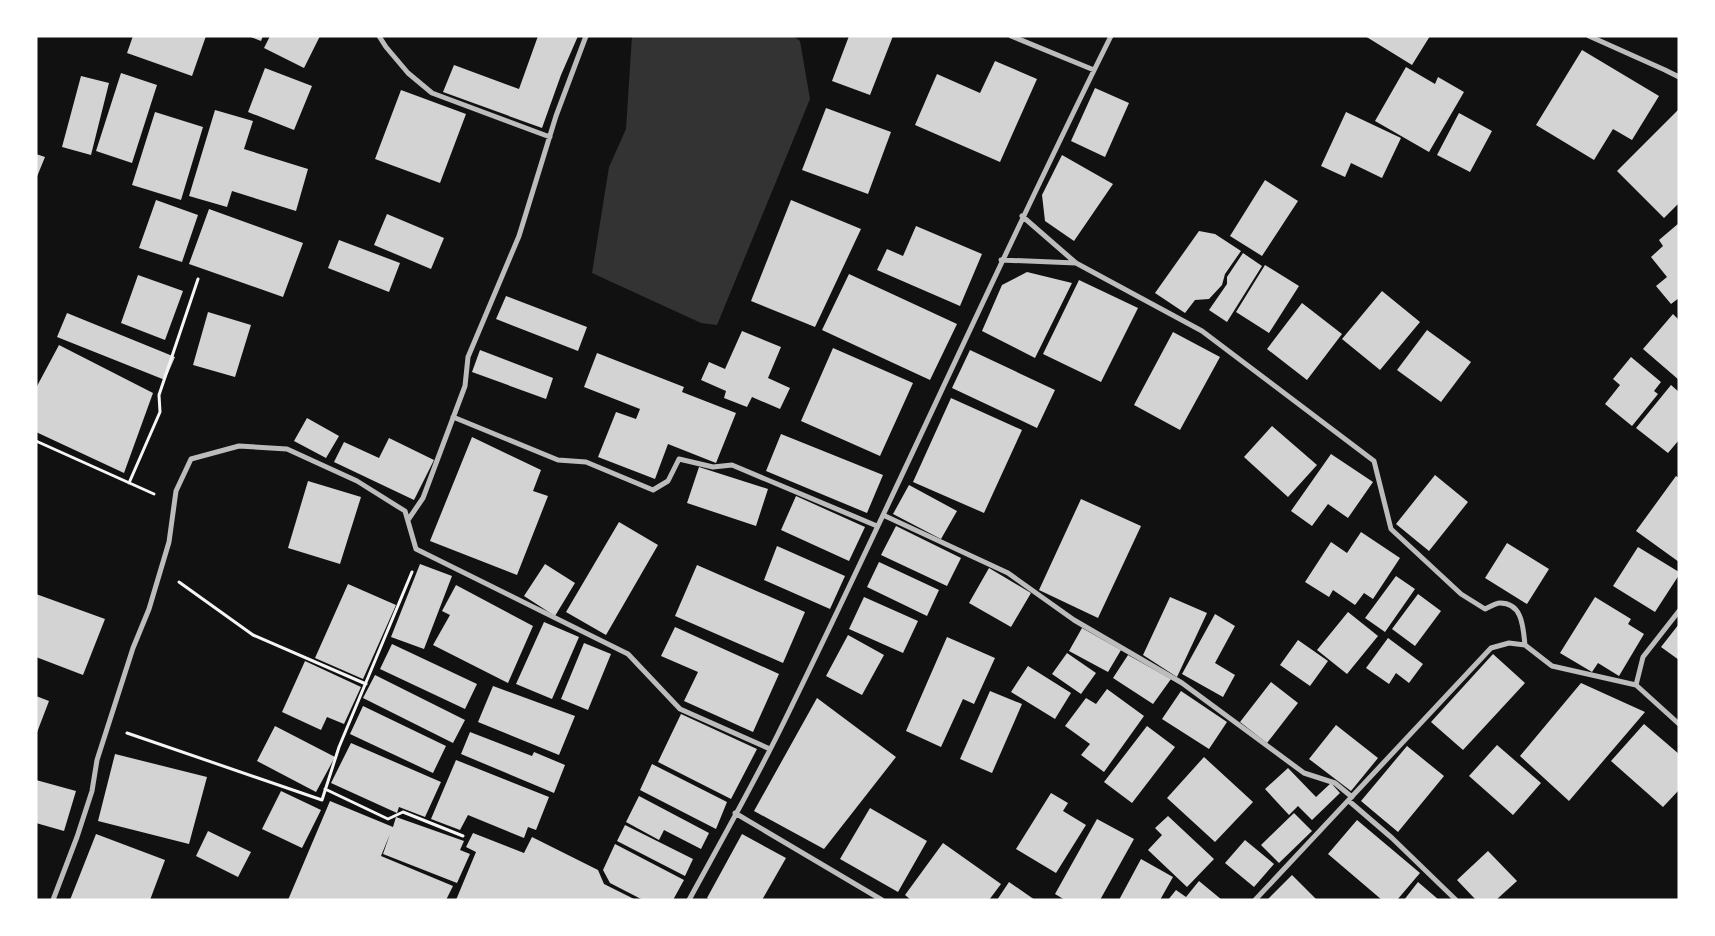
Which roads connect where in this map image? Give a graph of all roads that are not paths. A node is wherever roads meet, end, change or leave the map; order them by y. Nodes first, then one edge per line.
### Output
1 (379, 36) edge
2 (586, 36) edge
3 (1011, 36) edge
4 (1111, 36) edge
5 (1589, 36) edge
6 (1094, 70) junction
7 (1679, 77) edge
8 (550, 137) junction
9 (1022, 216) junction
10 (1002, 260) junction
11 (1076, 263) junction
12 (453, 418) junction
13 (883, 515) junction
14 (408, 520) junction
15 (878, 526) junction
16 (1679, 611) edge
17 (1524, 645) junction
18 (1636, 686) junction
19 (1679, 724) edge
20 (770, 749) junction
21 (1350, 799) junction
22 (735, 814) junction
23 (53, 900) edge
24 (689, 900) edge
25 (882, 900) edge
26 (1255, 900) edge
27 (1456, 900) edge

1 - 8 street
2 - 8 street
3 - 6 street
4 - 6 street
5 - 7 street
6 - 9 street
8 - 12 street
9 - 10 street
9 - 11 street
10 - 11 street
10 - 13 street
11 - 17 street
12 - 14 street
12 - 15 street
13 - 15 street
13 - 21 street
14 - 20 street
14 - 23 street
15 - 20 street
16 - 18 street
17 - 18 street
17 - 21 street
18 - 19 street
20 - 22 street
21 - 26 street
21 - 27 street
22 - 24 street
22 - 25 street

